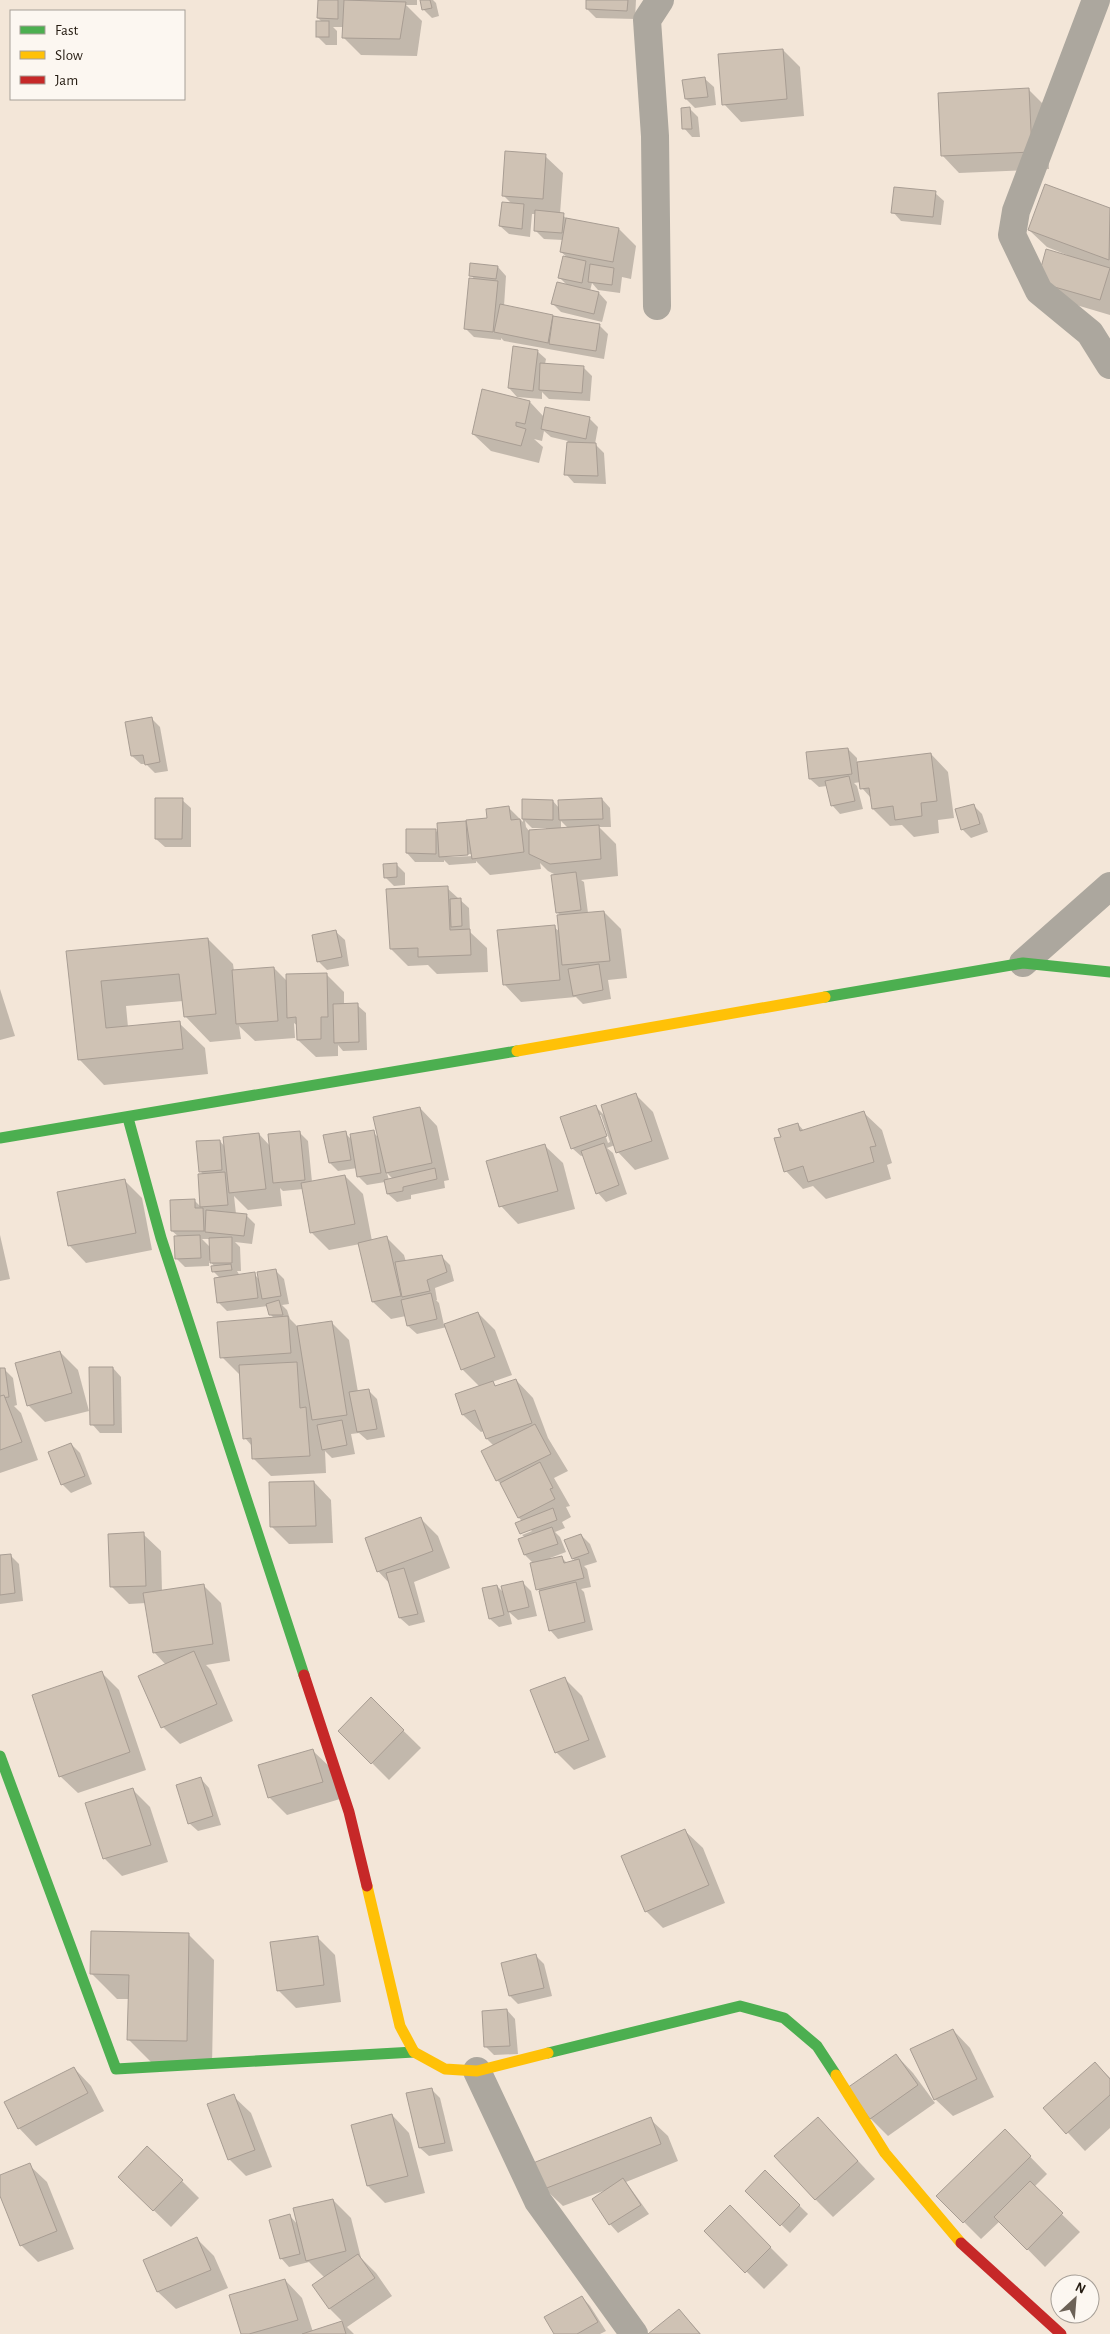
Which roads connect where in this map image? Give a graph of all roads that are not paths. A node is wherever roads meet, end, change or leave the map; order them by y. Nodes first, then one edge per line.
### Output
1 (660, 0) edge
2 (1096, 0) edge
3 (657, 306) dead end
4 (1110, 365) edge
5 (1110, 886) edge
6 (1022, 963) junction
7 (1110, 972) edge
8 (128, 1118) junction
9 (0, 1138) edge
10 (0, 1756) edge
11 (414, 2052) junction
12 (476, 2071) junction
13 (634, 2334) edge
14 (1061, 2334) edge

1 - 3 street
2 - 4 street
5 - 6 street
6 - 7 street
6 - 8 street
8 - 9 street
8 - 11 street
10 - 11 street
11 - 12 street
12 - 13 street
12 - 14 street

